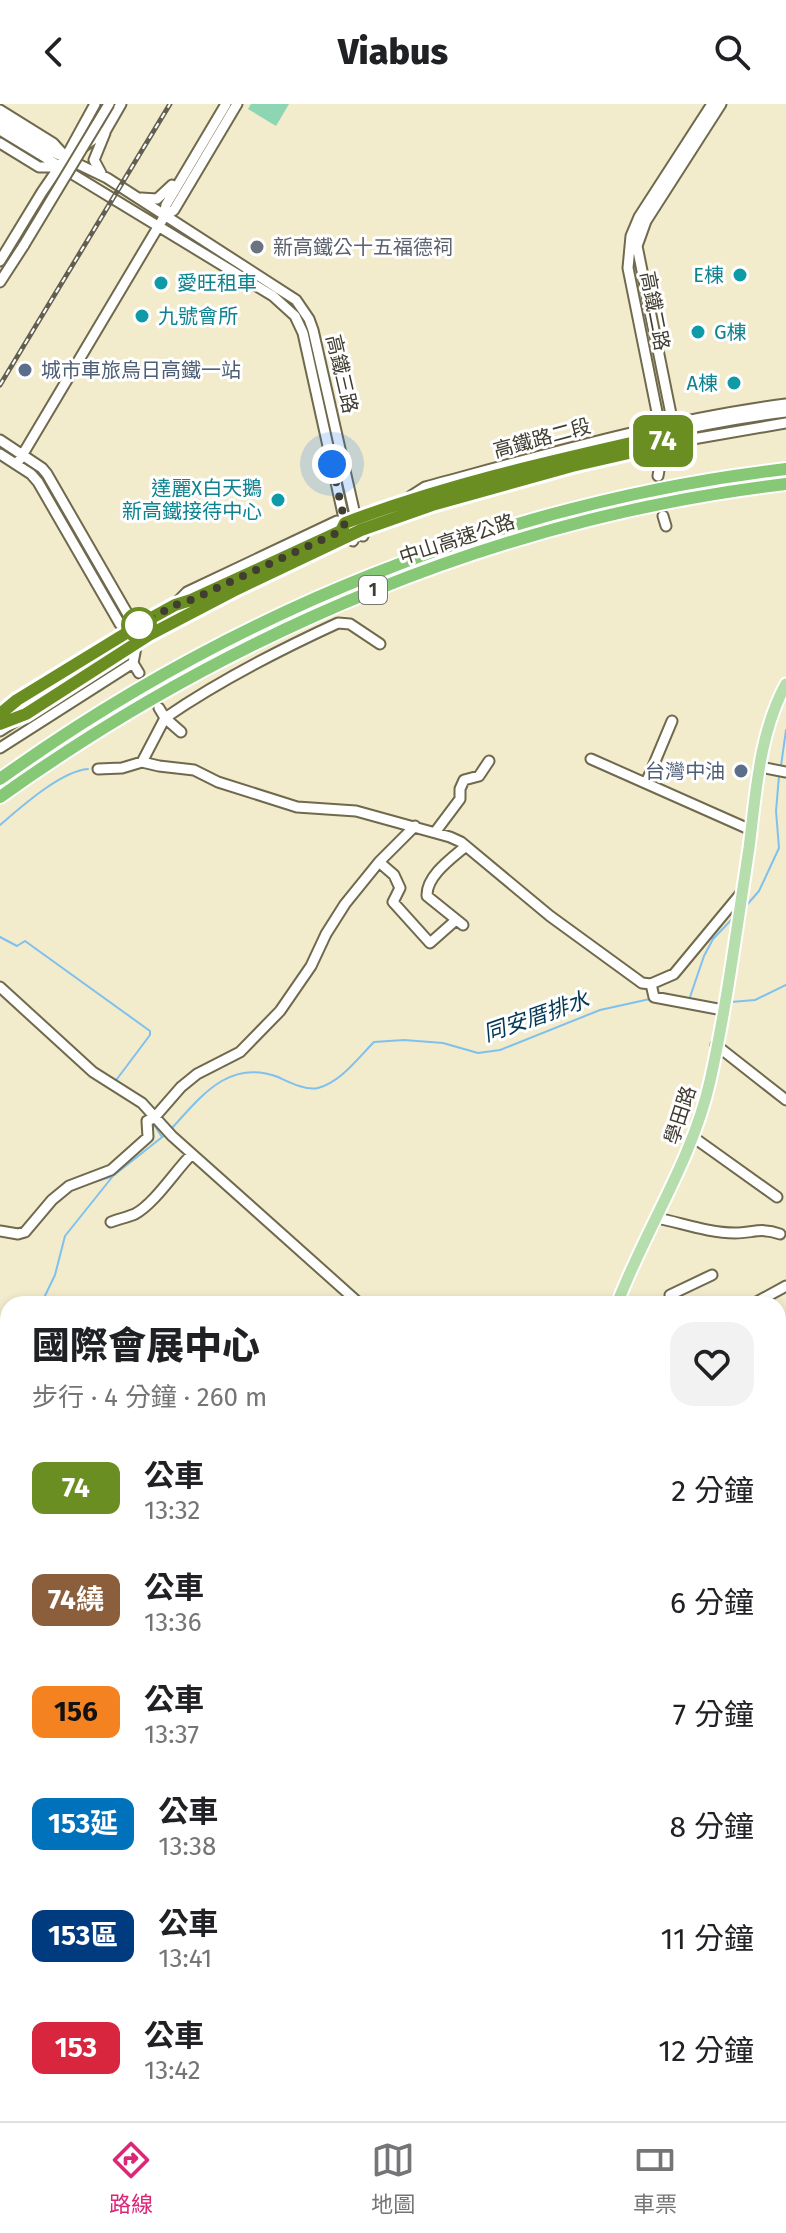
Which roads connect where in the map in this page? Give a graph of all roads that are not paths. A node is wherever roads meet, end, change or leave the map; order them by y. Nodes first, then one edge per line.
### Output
1 (95, 104) edge
2 (226, 104) edge
3 (237, 104) edge
4 (712, 104) edge
5 (721, 104) edge
6 (116, 106) edge
7 (0, 110) edge
8 (0, 120) edge
9 (0, 130) edge
10 (106, 130) junction
11 (0, 143) edge
12 (66, 157) junction
13 (58, 167) junction
14 (186, 170) junction
15 (107, 178) junction
16 (138, 198) junction
17 (164, 217) junction
18 (158, 227) junction
19 (0, 261) edge
20 (0, 282) edge
21 (786, 404) edge
22 (786, 412) edge
23 (786, 423) edge
24 (675, 437) junction
25 (0, 440) edge
26 (663, 442) junction
27 (0, 454) edge
28 (23, 455) junction
29 (17, 464) junction
30 (786, 469) edge
31 (658, 476) dead end
32 (786, 484) edge
33 (356, 519) junction
34 (345, 523) junction
35 (357, 536) junction
36 (130, 630) junction
37 (137, 642) junction
38 (380, 644) dead end
39 (133, 663) junction
40 (139, 673) dead end
41 (786, 684) edge
42 (17, 700) junction
43 (0, 707) edge
44 (162, 713) junction
45 (0, 714) edge
46 (26, 714) junction
47 (672, 721) dead end
48 (0, 724) edge
49 (0, 731) edge
50 (181, 732) dead end
51 (0, 748) edge
52 (591, 759) dead end
53 (489, 761) dead end
54 (142, 762) junction
55 (765, 768) junction
56 (98, 769) dead end
57 (786, 772) edge
58 (0, 779) edge
59 (646, 783) junction
60 (0, 797) edge
61 (415, 826) junction
62 (751, 830) junction
63 (436, 831) junction
64 (466, 846) junction
65 (379, 862) junction
66 (742, 892) junction
67 (651, 984) junction
68 (0, 987) edge
69 (723, 1010) junction
70 (716, 1045) junction
71 (786, 1100) edge
72 (154, 1118) junction
73 (693, 1137) junction
74 (192, 1154) junction
75 (777, 1197) dead end
76 (657, 1218) junction
77 (111, 1222) dead end
78 (0, 1231) edge
79 (780, 1234) dead end
80 (712, 1275) dead end
81 (351, 1296) edge
82 (621, 1296) edge
83 (670, 1296) edge

1 - 6 street
1 - 12 street
2 - 14 street
3 - 17 street
4 - 26 street, 高鐵二路
5 - 24 street, 高鐵二路
6 - 10 street
6 - 20 street, bridge
7 - 12 street, 高鐵三路
8 - 12 street, 高鐵三路
9 - 13 street, 高鐵三路
10 - 12 street
10 - 15 street
11 - 13 street, 高鐵三路
12 - 13 street
12 - 15 street, 高鐵三路
13 - 18 street, 高鐵三路
13 - 19 street
14 - 16 street
14 - 17 street
15 - 16 street, 高鐵三路
16 - 17 street, 高鐵三路
17 - 18 street
17 - 33 street, 高鐵三路
18 - 28 street
18 - 34 street, 高鐵三路
21 - 24 street, 高鐵路二段
22 - 24 street, 高鐵路二段
23 - 24 street, 高鐵路二段
24 - 26 street, 高鐵路二段
24 - 26 street, 高鐵路二段
25 - 28 street
26 - 31 street
26 - 33 street, 高鐵路二段
26 - 35 street, 高鐵路二段
27 - 29 street
28 - 29 street
28 - 36 street
29 - 36 street
30 - 58 highway, 中山高速公路 / 1
32 - 60 highway, 中山高速公路 / 1
33 - 34 street, 高鐵路二段
33 - 35 street, 高鐵三路
34 - 35 street, 高鐵三路
34 - 36 street, 高鐵路二段
35 - 37 street, 高鐵路二段
36 - 37 street
36 - 42 street, 高鐵路二段
37 - 39 street
37 - 46 street, 高鐵路二段
38 - 44 street
39 - 40 street
39 - 51 street
41 - 55 main road
42 - 43 street, 高鐵路二段
42 - 45 highway
44 - 50 street
44 - 54 street
46 - 48 highway
46 - 49 street, 高鐵路二段
47 - 59 street
52 - 59 street
53 - 63 street
54 - 56 street
54 - 61 street
55 - 57 street
55 - 62 main road
59 - 62 street
61 - 63 street
61 - 65 street
62 - 66 main road
63 - 64 street
64 - 65 street
64 - 67 street
65 - 72 street
66 - 67 street
66 - 69 main road, 學田路
67 - 69 street
68 - 72 street
69 - 70 main road, 學田路
70 - 71 street
70 - 73 main road, 學田路
72 - 74 street
72 - 78 street
73 - 75 street
73 - 76 main road, 學田路
74 - 77 street
74 - 81 street
76 - 79 street
76 - 82 main road, 學田路
80 - 83 street

